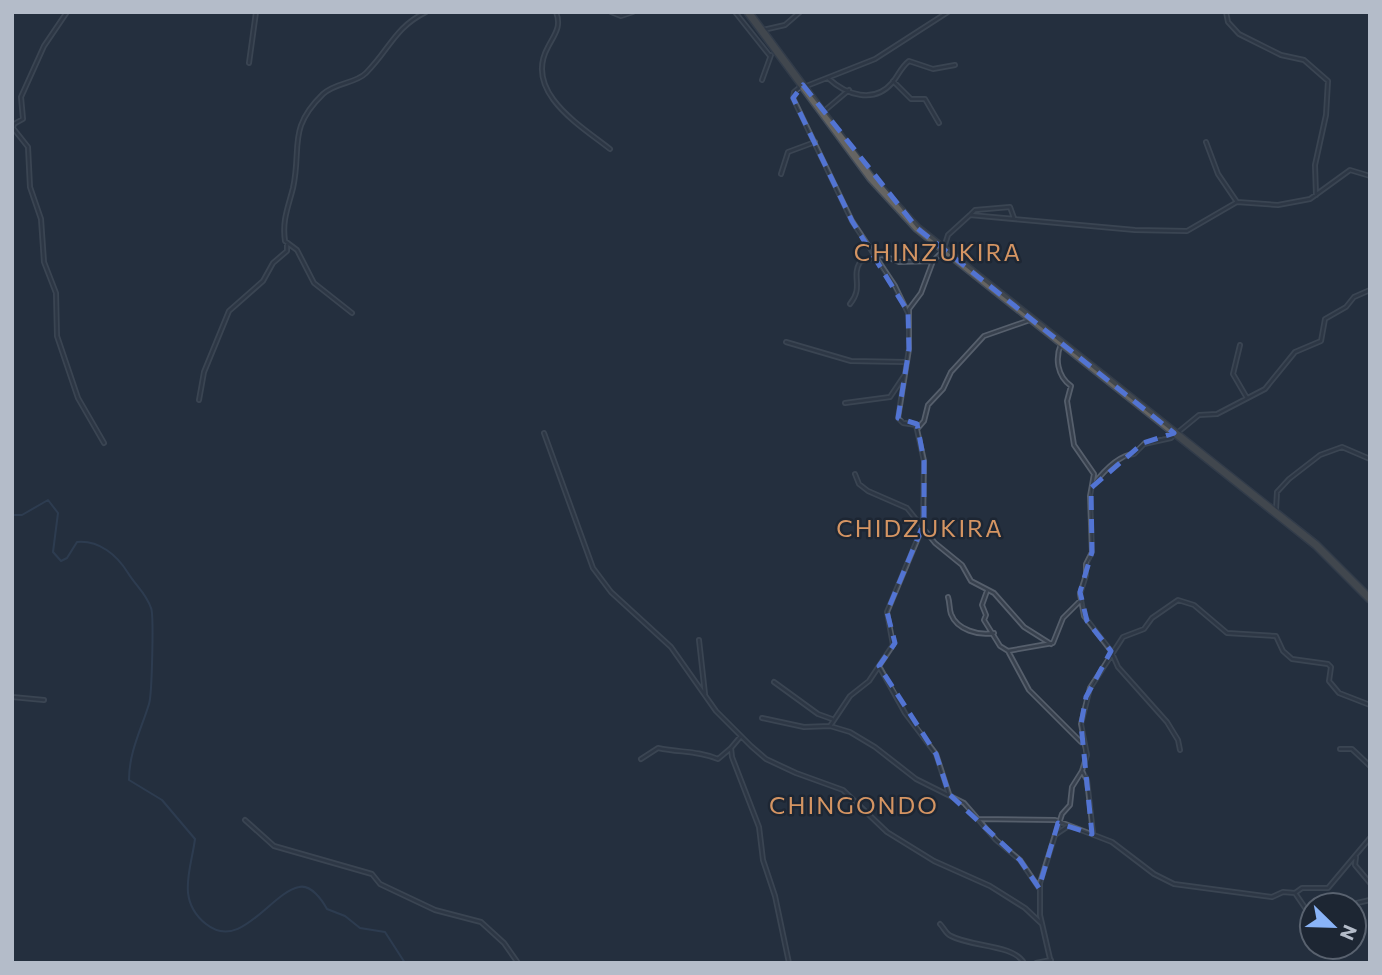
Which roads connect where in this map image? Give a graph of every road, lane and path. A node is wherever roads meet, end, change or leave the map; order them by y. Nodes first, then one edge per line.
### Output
1 (67, 12) edge
2 (256, 12) edge
3 (426, 12) edge
4 (556, 12) edge
5 (611, 12) edge
6 (633, 12) edge
7 (735, 12) edge
8 (748, 12) edge
9 (800, 12) edge
10 (948, 12) edge
11 (1226, 12) edge
12 (762, 30) junction
13 (774, 54) junction
14 (249, 63) dead end
15 (955, 65) dead end
16 (828, 78) junction
17 (762, 80) dead end
18 (893, 81) junction
19 (803, 86) junction
20 (849, 90) junction
21 (823, 112) junction
22 (939, 123) dead end
23 (815, 142) junction
24 (1206, 142) dead end
25 (610, 149) dead end
26 (781, 174) dead end
27 (1370, 176) edge
28 (1316, 195) junction
29 (1237, 202) junction
30 (970, 215) junction
31 (1014, 219) junction
32 (287, 244) junction
33 (943, 251) junction
34 (875, 256) junction
35 (933, 261) junction
36 (1370, 290) edge
37 (850, 304) dead end
38 (352, 313) dead end
39 (908, 313) junction
40 (1031, 320) junction
41 (786, 342) dead end
42 (1061, 344) junction
43 (1240, 345) dead end
44 (906, 362) junction
45 (904, 376) junction
46 (1247, 398) junction
47 (199, 400) dead end
48 (845, 403) dead end
49 (918, 428) junction
50 (544, 433) dead end
51 (1174, 433) junction
52 (103, 443) dead end
53 (1370, 459) edge
54 (855, 474) dead end
55 (1091, 487) junction
56 (1275, 513) junction
57 (923, 528) junction
58 (987, 589) junction
59 (1366, 589) edge
60 (948, 597) dead end
61 (1370, 599) edge
62 (1081, 600) junction
63 (994, 633) junction
64 (699, 640) dead end
65 (1051, 644) junction
66 (1008, 651) junction
67 (1111, 651) junction
68 (879, 666) junction
69 (774, 682) dead end
70 (12, 697) edge
71 (706, 698) junction
72 (44, 701) dead end
73 (1370, 705) edge
74 (762, 718) dead end
75 (832, 719) junction
76 (830, 726) junction
77 (741, 736) junction
78 (1084, 744) junction
79 (731, 748) junction
80 (1340, 749) dead end
81 (1180, 750) dead end
82 (641, 759) dead end
83 (1370, 766) edge
84 (1082, 771) junction
85 (949, 794) junction
86 (977, 819) junction
87 (245, 820) dead end
88 (1059, 822) junction
89 (1069, 827) junction
90 (1056, 833) junction
91 (1093, 834) junction
92 (1370, 838) edge
93 (1356, 856) junction
94 (1370, 883) edge
95 (1039, 888) junction
96 (1295, 893) junction
97 (1298, 897) edge
98 (940, 924) dead end
99 (1042, 924) junction
100 (1051, 961) edge
101 (518, 963) edge
102 (789, 963) edge
103 (1024, 963) edge
104 (1036, 963) edge

1 - 52 street
2 - 14 street
3 - 32 street
4 - 25 street
5 - 6 street
7 - 13 street
8 - 12 highway
9 - 12 street
10 - 16 street
11 - 28 street
12 - 13 highway
13 - 17 street
13 - 19 highway
15 - 18 street
16 - 19 street
16 - 20 street
18 - 20 street
18 - 22 street
19 - 21 highway
19 - 23 street
20 - 21 street
21 - 33 highway
23 - 26 street
23 - 34 street
24 - 29 street
27 - 28 street
28 - 29 street
29 - 31 street
30 - 31 street
30 - 31 street
30 - 33 street
32 - 38 street
32 - 47 street
33 - 35 street
33 - 40 highway
34 - 35 street
34 - 37 street
34 - 39 street
35 - 39 street
36 - 46 street
39 - 44 street
40 - 42 highway
40 - 49 street
41 - 44 street
42 - 51 highway
42 - 55 street
43 - 46 street
44 - 45 street
45 - 48 street
45 - 49 street
46 - 51 street
49 - 57 street
50 - 71 street
51 - 55 street
51 - 56 highway
53 - 56 street
54 - 57 street
55 - 62 street
56 - 59 highway
57 - 58 street
57 - 68 street
58 - 63 street
58 - 65 street
59 - 61 highway
60 - 63 street
62 - 65 street
62 - 67 street
63 - 66 street
64 - 71 street
65 - 66 street
66 - 78 street
67 - 73 street
67 - 78 street
67 - 81 street
68 - 75 street
68 - 85 street
69 - 75 street
70 - 72 street
71 - 77 street
74 - 76 street
75 - 76 street
76 - 85 street
77 - 79 street
77 - 99 street
78 - 84 street
79 - 82 street
79 - 102 street
80 - 83 street
84 - 88 street
84 - 91 street
85 - 86 street
86 - 88 street
86 - 95 street
87 - 101 street
88 - 89 street
88 - 90 street
89 - 90 street
89 - 91 street
90 - 95 street
91 - 96 street
92 - 93 street
93 - 94 street
93 - 96 street
95 - 99 street
96 - 97 street
98 - 103 street
99 - 100 street
100 - 104 street

